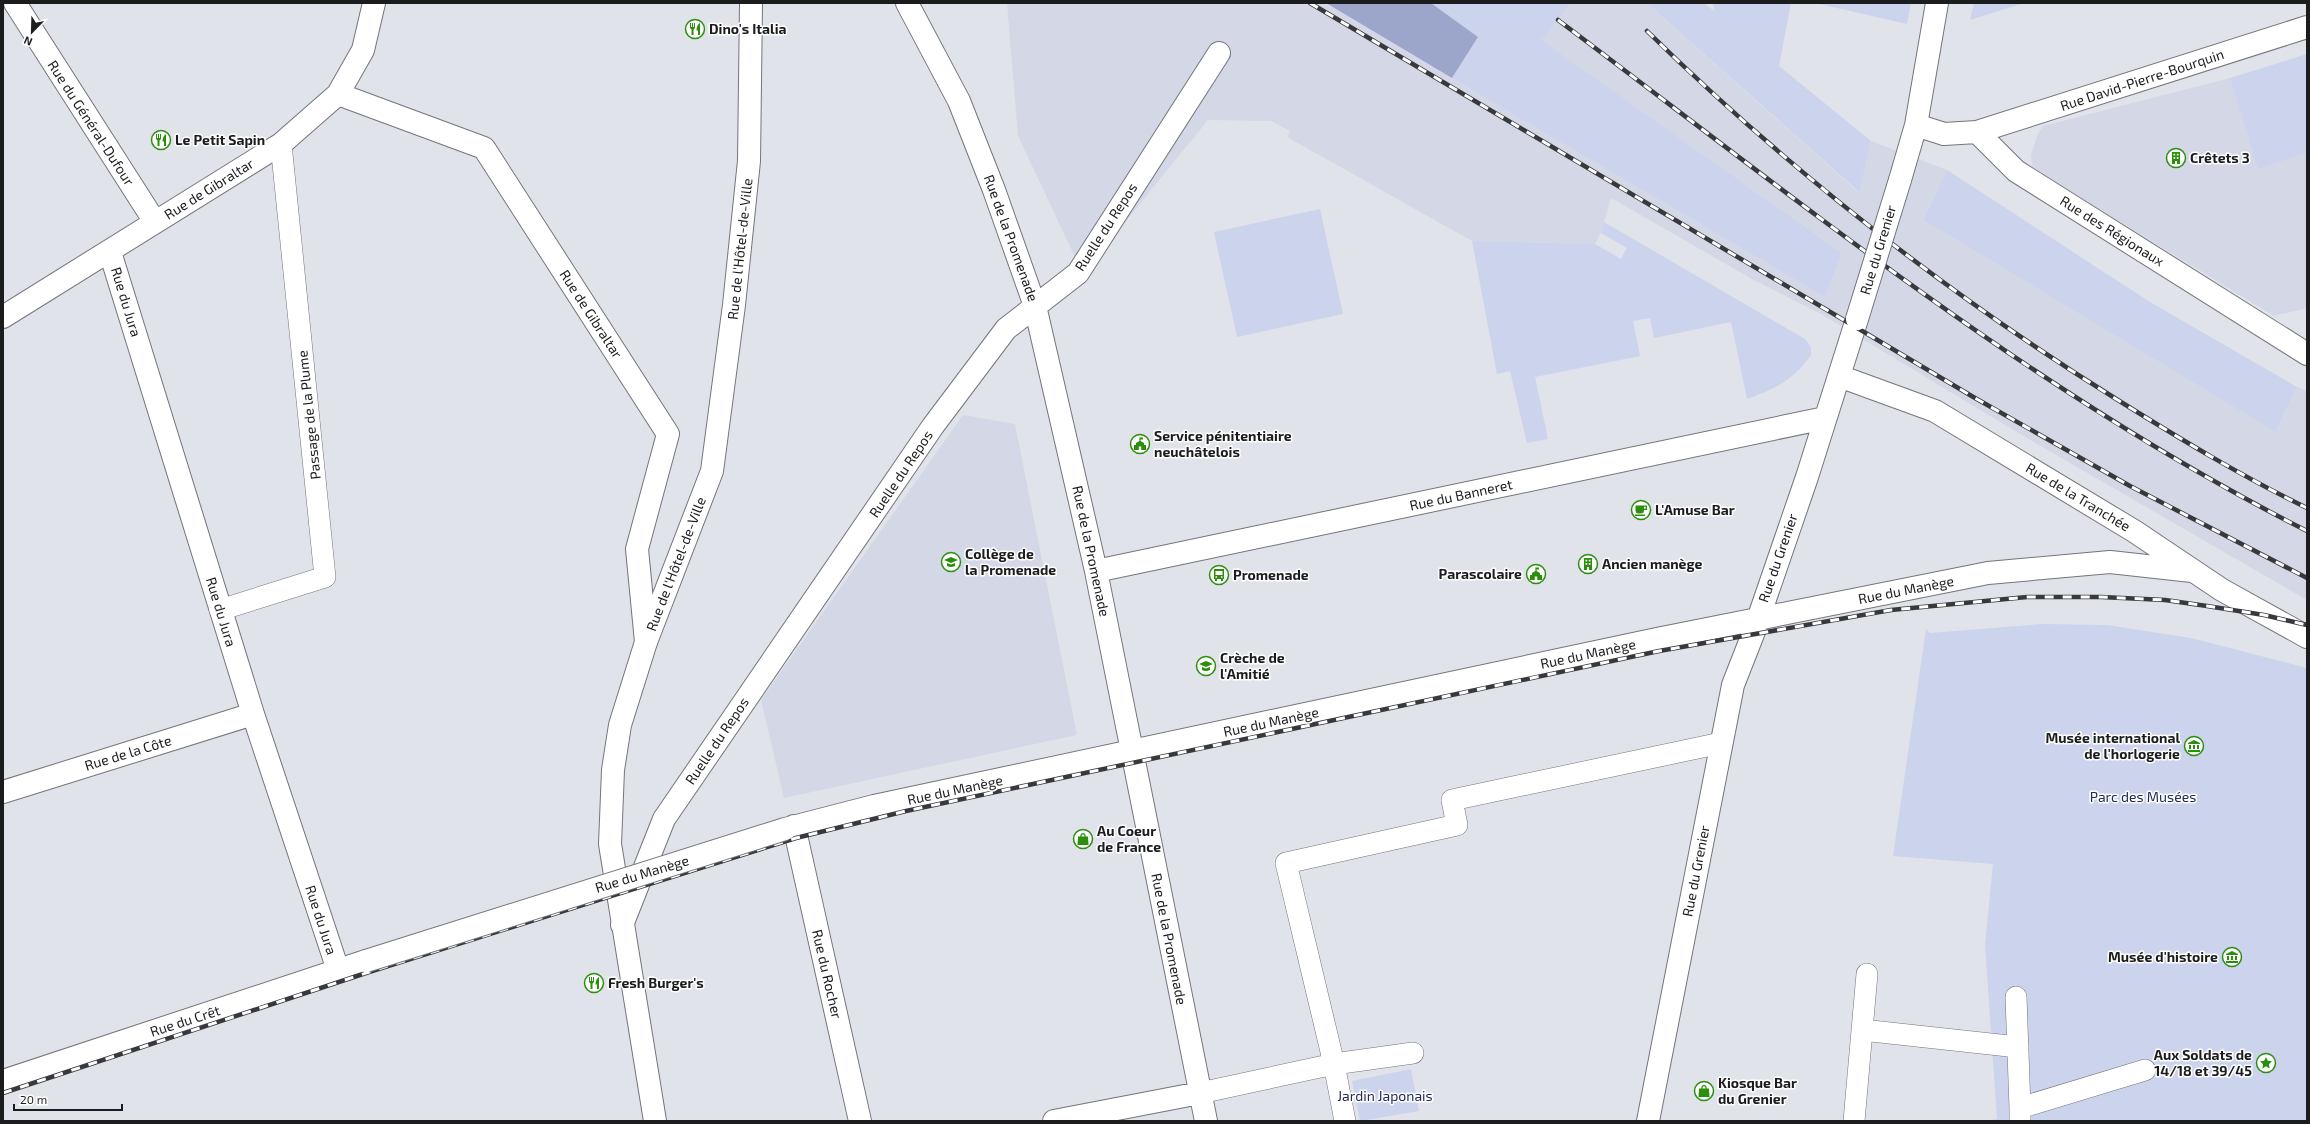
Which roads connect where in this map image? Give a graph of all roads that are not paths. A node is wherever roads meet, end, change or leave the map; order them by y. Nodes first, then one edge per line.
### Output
1 (15, 3) edge
2 (374, 3) edge
3 (750, 3) edge
4 (907, 3) edge
5 (1937, 3) edge
6 (2307, 27) edge
7 (1219, 53) dead end
8 (338, 94) junction
9 (1916, 125) junction
10 (1977, 132) junction
11 (281, 144) junction
12 (155, 222) junction
13 (110, 252) junction
14 (1035, 306) junction
15 (3, 317) edge
16 (2307, 354) edge
17 (1839, 376) junction
18 (1825, 418) junction
19 (1096, 571) junction
20 (2192, 571) junction
21 (220, 610) junction
22 (1757, 620) junction
23 (2307, 637) edge
24 (646, 642) junction
25 (253, 714) junction
26 (1721, 744) junction
27 (1131, 752) junction
28 (3, 792) edge
29 (789, 827) junction
30 (622, 925) junction
31 (366, 961) joint
32 (338, 970) junction
33 (1867, 974) dead end
34 (2016, 997) dead end
35 (1862, 1030) junction
36 (2018, 1047) junction
37 (1413, 1053) dead end
38 (1334, 1064) junction
39 (2145, 1070) dead end
40 (3, 1081) edge
41 (1200, 1093) junction
42 (2020, 1115) edge
43 (655, 1121) edge
44 (860, 1121) edge
45 (1054, 1121) edge
46 (1206, 1121) edge
47 (1345, 1121) edge
48 (1648, 1121) edge
49 (1854, 1121) edge

1 - 12 street, Rue du Général-Dufour
2 - 8 street, Rue de Gibraltar
3 - 24 street, Rue de l'Hôtel-de-Ville
4 - 14 street, Rue de la Promenade
5 - 9 street, Rue du Grenier
6 - 10 street, Rue David-Pierre-Bourquin
7 - 14 street, Ruelle du Repos
8 - 11 street, Rue de Gibraltar
8 - 24 street, Rue de Gibraltar
9 - 10 street
9 - 17 street, Rue du Grenier, bridge
10 - 16 street, Rue des Régionaux
11 - 12 street, Rue de Gibraltar
11 - 21 lane, Passage de la Plume
12 - 13 street, Rue de Gibraltar
13 - 15 street, Rue de Gibraltar
13 - 21 street, Rue du Jura
14 - 19 street, Rue de la Promenade
14 - 30 street, Ruelle du Repos
17 - 18 street, Rue du Grenier
17 - 20 street, Rue de la Tranchée
18 - 19 street, Rue du Banneret
18 - 22 street, Rue du Grenier
19 - 27 street, Rue de la Promenade
20 - 22 street, Rue du Manège
20 - 23 street, Rue de la Tranchée
21 - 25 street, Rue du Jura
22 - 26 street, Rue du Grenier
22 - 27 street, Rue du Manège
24 - 30 street, Rue de l'Hôtel-de-Ville
25 - 28 street, Rue de la Côte
25 - 32 street, Rue du Jura
26 - 38 lane
26 - 48 street, Rue du Grenier
27 - 29 street, Rue du Manège
27 - 41 street, Rue de la Promenade
29 - 31 street, Rue du Manège, bridge
29 - 44 street, Rue du Rocher
30 - 43 street, Rue de l'Hôtel-de-Ville
31 - 32 street, Rue du Crêt
32 - 40 street, Rue du Crêt
33 - 35 lane
34 - 36 lane
35 - 36 lane
35 - 49 lane
36 - 42 lane
37 - 38 lane
38 - 41 lane
38 - 47 lane
39 - 42 lane
41 - 45 street
41 - 46 street, Rue de la Promenade

